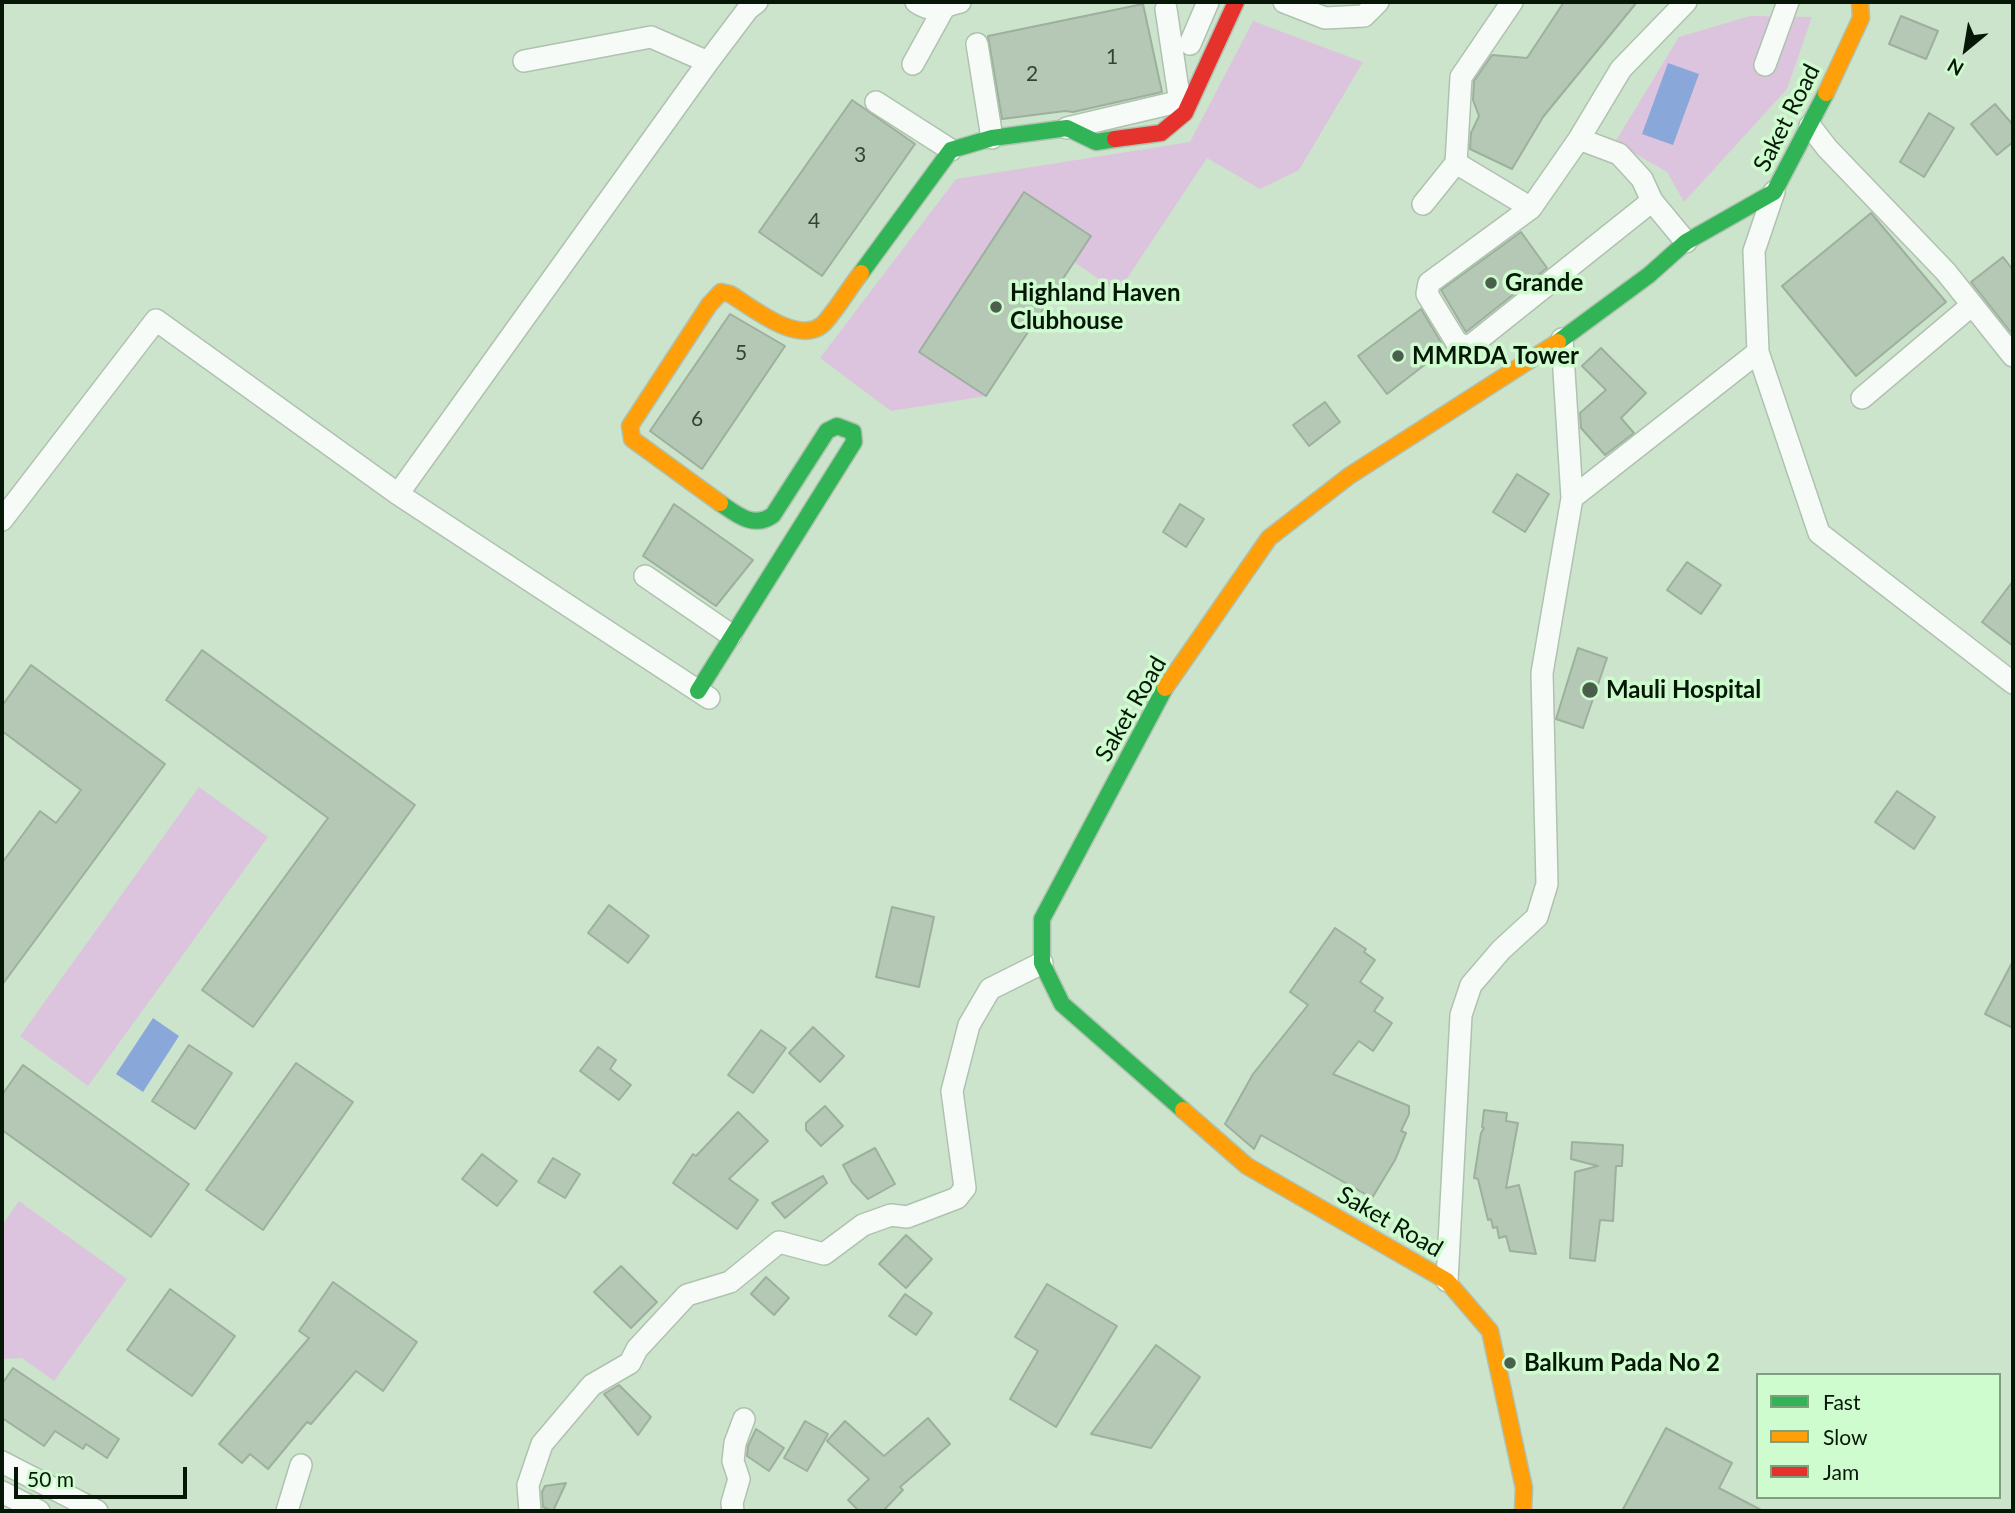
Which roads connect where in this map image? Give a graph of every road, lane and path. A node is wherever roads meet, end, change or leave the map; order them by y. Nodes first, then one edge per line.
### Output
1 (757, 2) edge
2 (916, 2) edge
3 (1208, 2) edge
4 (1236, 2) edge
5 (1283, 2) edge
6 (1378, 2) edge
7 (1512, 2) edge
8 (1686, 2) edge
9 (1788, 2) edge
10 (1860, 2) edge
11 (952, 4) edge
12 (1166, 9) dead end
13 (977, 44) dead end
14 (1190, 44) dead end
15 (524, 61) dead end
16 (708, 62) junction
17 (913, 64) dead end
18 (1765, 65) dead end
19 (876, 102) dead end
20 (1811, 126) junction
21 (1067, 128) junction
22 (992, 138) junction
23 (1579, 139) junction
24 (951, 150) junction
25 (1456, 163) junction
26 (1774, 192) junction
27 (1651, 201) junction
28 (1423, 204) dead end
29 (1531, 208) junction
30 (1686, 242) junction
31 (1972, 305) junction
32 (1562, 339) junction
33 (1758, 352) junction
34 (2013, 356) edge
35 (1862, 398) dead end
36 (398, 494) junction
37 (1572, 498) junction
38 (2, 520) edge
39 (645, 576) dead end
40 (731, 635) junction
41 (2013, 683) edge
42 (704, 695) joint
43 (1042, 963) junction
44 (1447, 1281) junction
45 (744, 1419) dead end
46 (2, 1462) edge
47 (301, 1465) dead end
48 (2, 1492) edge
49 (39, 1511) edge
50 (97, 1511) edge
51 (287, 1511) edge
52 (530, 1511) edge
53 (733, 1511) edge
54 (1523, 1511) edge

1 - 16 street
2 - 11 street
3 - 14 street
4 - 21 main road
5 - 6 street
7 - 25 street
8 - 23 street
9 - 18 street
10 - 20 main road, Saket Road
11 - 17 street
12 - 21 street
13 - 22 street
15 - 16 street
16 - 36 street
19 - 24 street
20 - 26 main road, Saket Road
20 - 31 street
21 - 22 main road
22 - 24 main road
23 - 27 street
23 - 29 street
24 - 40 main road
25 - 28 street
25 - 29 street
26 - 30 main road, Saket Road
26 - 33 street
27 - 29 street
27 - 30 street
30 - 32 main road, Saket Road
31 - 34 street
31 - 35 street
32 - 37 street
32 - 43 main road, Saket Road
33 - 37 street
33 - 41 street
36 - 38 street
36 - 42 street
37 - 44 street
39 - 40 street
40 - 42 main road
43 - 44 main road, Saket Road
43 - 52 street
44 - 54 main road, Saket Road
45 - 53 street
46 - 50 street
47 - 51 street
48 - 49 street

